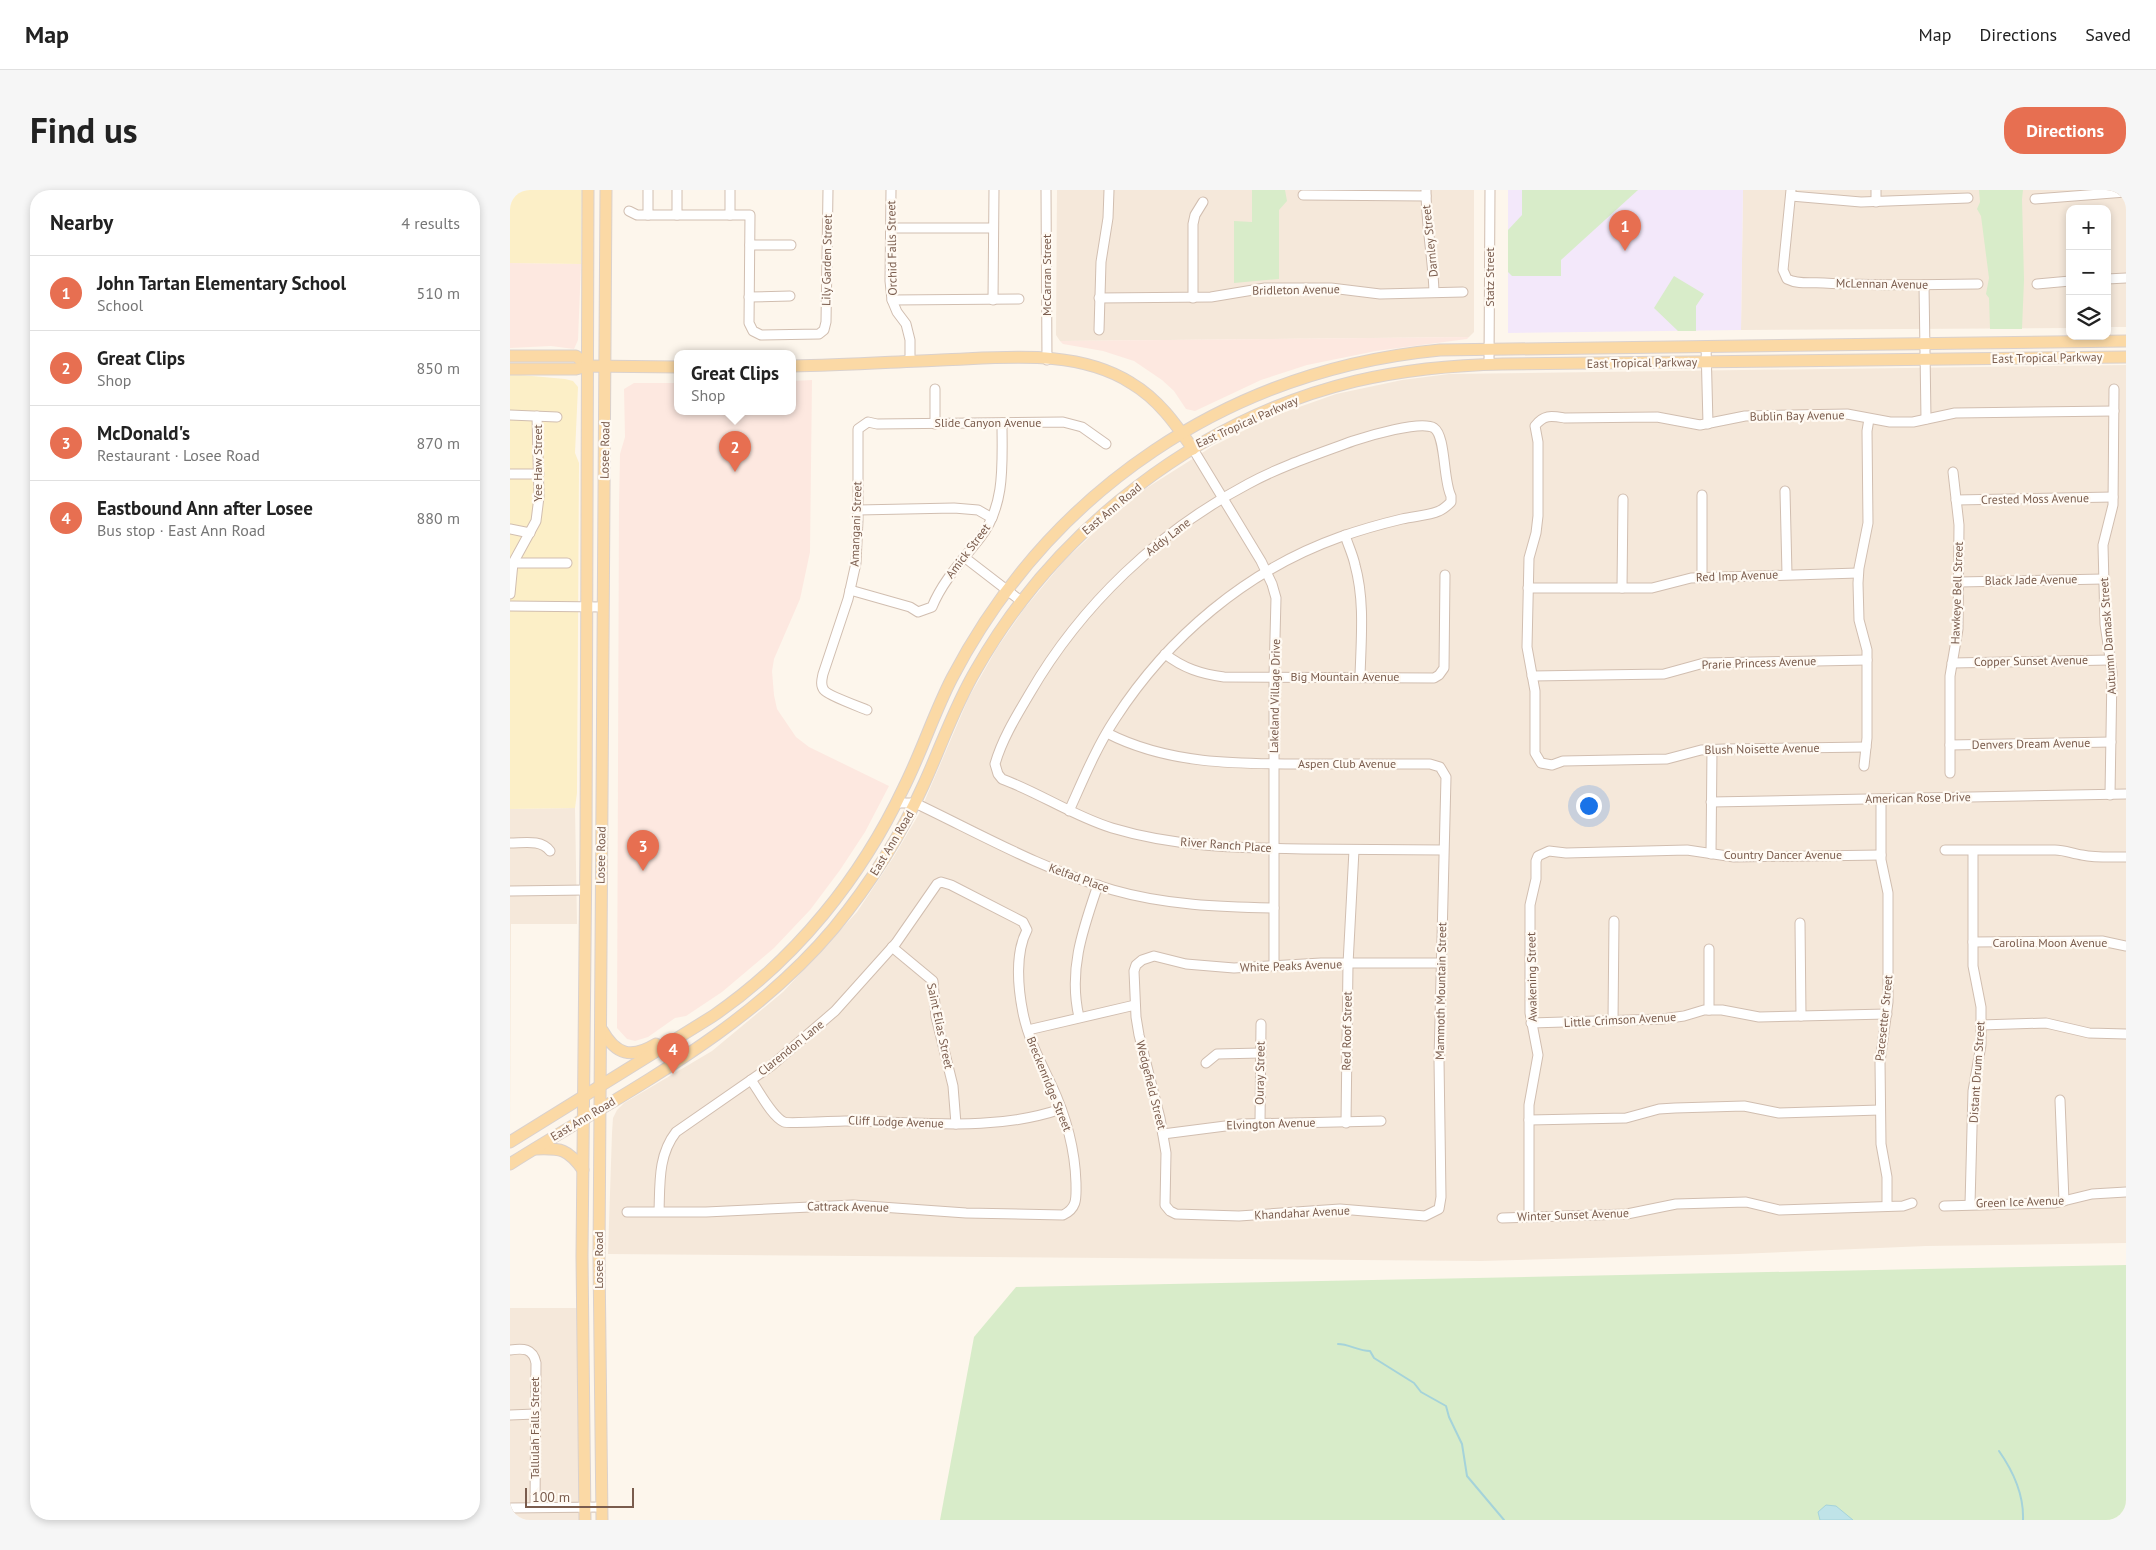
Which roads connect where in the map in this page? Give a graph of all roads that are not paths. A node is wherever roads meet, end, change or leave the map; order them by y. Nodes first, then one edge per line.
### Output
1 (588, 190) edge
2 (606, 190) edge
3 (648, 190) edge
4 (677, 190) edge
5 (730, 190) edge
6 (828, 190) edge
7 (891, 190) edge
8 (994, 190) edge
9 (1046, 190) edge
10 (1109, 190) edge
11 (1490, 190) edge
12 (1876, 190) edge
13 (2126, 192) edge
14 (1426, 193) edge
15 (1791, 193) edge
16 (1303, 195) dead end
17 (1968, 198) dead end
18 (2035, 199) dead end
19 (1202, 202) dead end
20 (1876, 202) junction
21 (629, 210) dead end
22 (648, 215) junction
23 (677, 215) junction
24 (730, 215) junction
25 (892, 228) junction
26 (993, 228) junction
27 (750, 244) junction
28 (791, 244) dead end
29 (2126, 278) edge
30 (2111, 279) edge
31 (2066, 281) edge
32 (1978, 284) dead end
33 (2037, 284) dead end
34 (1924, 286) junction
35 (1434, 292) junction
36 (1463, 292) dead end
37 (749, 296) junction
38 (790, 296) dead end
39 (1100, 298) junction
40 (1193, 298) junction
41 (1019, 299) dead end
42 (892, 300) junction
43 (993, 300) junction
44 (1099, 330) dead end
45 (2126, 341) edge
46 (1706, 346) junction
47 (1489, 349) junction
48 (1925, 351) junction
49 (510, 356) edge
50 (2126, 357) edge
51 (1047, 360) junction
52 (910, 362) junction
53 (1706, 362) junction
54 (1489, 364) junction
55 (588, 366) junction
56 (606, 366) junction
57 (796, 366) edge
58 (674, 367) edge
59 (510, 369) edge
60 (935, 389) dead end
61 (2114, 389) dead end
62 (2114, 411) junction
63 (510, 415) edge
64 (537, 416) junction
65 (558, 417) dead end
66 (1869, 419) junction
67 (1926, 419) junction
68 (865, 423) joint
69 (1002, 423) junction
70 (935, 424) junction
71 (1708, 424) junction
72 (1181, 432) junction
73 (1106, 444) dead end
74 (1193, 449) junction
75 (1953, 472) dead end
76 (510, 474) edge
77 (538, 474) junction
78 (1786, 491) dead end
79 (1702, 495) dead end
80 (1223, 498) junction
81 (2113, 498) junction
82 (1623, 499) dead end
83 (1956, 500) junction
84 (858, 510) junction
85 (992, 518) junction
86 (510, 529) edge
87 (530, 533) junction
88 (1345, 535) junction
89 (964, 557) junction
90 (513, 563) junction
91 (567, 563) dead end
92 (1266, 572) junction
93 (1858, 573) junction
94 (1787, 574) junction
95 (1444, 575) dead end
96 (1702, 577) junction
97 (2103, 579) junction
98 (1959, 582) junction
99 (1528, 588) junction
100 (1622, 588) junction
101 (850, 590) junction
102 (1008, 591) junction
103 (510, 594) edge
104 (1021, 601) junction
105 (510, 606) edge
106 (586, 607) junction
107 (603, 607) junction
108 (1165, 654) junction
109 (1867, 660) junction
110 (2110, 660) junction
111 (1952, 663) junction
112 (1532, 676) junction
113 (1274, 677) junction
114 (1360, 677) junction
115 (867, 710) dead end
116 (1107, 733) junction
117 (2111, 742) junction
118 (1950, 745) junction
119 (1866, 747) junction
120 (1712, 749) junction
121 (1274, 764) junction
122 (1864, 766) dead end
123 (996, 769) joint
124 (1441, 769) joint
125 (1950, 773) dead end
126 (2126, 794) edge
127 (2110, 795) junction
128 (1880, 799) junction
129 (1711, 802) junction
130 (896, 803) junction
131 (915, 803) junction
132 (1069, 811) junction
133 (510, 843) edge
134 (1274, 849) junction
135 (1354, 850) junction
136 (1443, 850) junction
137 (1945, 850) dead end
138 (550, 851) dead end
139 (1973, 851) junction
140 (1711, 854) junction
141 (1881, 855) junction
142 (1538, 856) joint
143 (2126, 857) edge
144 (941, 882) joint
145 (1098, 885) junction
146 (586, 890) junction
147 (510, 891) edge
148 (1274, 908) junction
149 (601, 916) junction
150 (1614, 921) dead end
151 (1800, 923) dead end
152 (585, 940) junction
153 (1973, 942) junction
154 (2126, 946) edge
155 (892, 947) junction
156 (1709, 949) dead end
157 (1142, 960) joint
158 (1442, 963) junction
159 (1348, 964) junction
160 (1274, 966) junction
161 (766, 975) junction
162 (601, 976) junction
163 (776, 987) junction
164 (1135, 1005) junction
165 (1709, 1010) junction
166 (1887, 1014) junction
167 (1801, 1016) junction
168 (1079, 1017) junction
169 (1613, 1021) junction
170 (1261, 1024) dead end
171 (1531, 1024) junction
172 (1981, 1024) junction
173 (601, 1029) junction
174 (694, 1030) junction
175 (1028, 1030) junction
176 (2126, 1034) edge
177 (1260, 1052) junction
178 (1206, 1063) dead end
179 (751, 1080) junction
180 (601, 1086) junction
181 (584, 1096) junction
182 (2060, 1100) dead end
183 (601, 1108) junction
184 (1061, 1109) junction
185 (1880, 1110) junction
186 (584, 1118) junction
187 (1529, 1120) junction
188 (1381, 1121) dead end
189 (1260, 1123) junction
190 (1346, 1123) junction
191 (956, 1124) junction
192 (1163, 1134) junction
193 (510, 1142) edge
194 (534, 1149) junction
195 (510, 1164) edge
196 (583, 1170) junction
197 (2126, 1192) edge
198 (2064, 1201) junction
199 (1912, 1203) dead end
200 (1970, 1204) junction
201 (1887, 1206) junction
202 (1944, 1206) dead end
203 (1170, 1211) joint
204 (627, 1212) dead end
205 (659, 1212) junction
206 (1069, 1212) joint
207 (1435, 1213) joint
208 (1529, 1216) junction
209 (1502, 1218) dead end
210 (510, 1350) edge
211 (535, 1414) junction
212 (510, 1415) edge
213 (535, 1507) junction
214 (601, 1507) junction
215 (510, 1508) edge
216 (585, 1508) junction
217 (585, 1520) edge
218 (602, 1520) edge

1 - 55 main road, Losee Road
2 - 56 main road, Losee Road
3 - 22 street
4 - 23 street
5 - 24 street
6 - 37 street, Lily Garden Street
7 - 25 street, Orchid Falls Street
8 - 26 street
9 - 51 street, McCarran Street
10 - 39 street
11 - 47 street, Statz Street
12 - 20 street
13 - 18 street
14 - 16 street
14 - 35 street, Darnley Street
15 - 20 street
15 - 34 street, McLennan Avenue
17 - 20 street
19 - 40 street
21 - 22 street
22 - 23 street
23 - 24 street
24 - 27 street
25 - 26 street
25 - 42 street, Orchid Falls Street
26 - 43 street
27 - 28 street
27 - 37 street
29 - 30 street
31 - 33 street
32 - 34 street, McLennan Avenue
34 - 48 street
35 - 36 street, Bridleton Avenue
35 - 40 street, Bridleton Avenue
37 - 38 street
39 - 40 street, Bridleton Avenue
39 - 44 street
41 - 43 street
42 - 43 street
42 - 52 street, Orchid Falls Street
45 - 48 main road, East Tropical Parkway
46 - 47 main road, East Tropical Parkway
46 - 48 main road, East Tropical Parkway
46 - 53 street
47 - 54 street, Statz Street
47 - 72 main road, East Tropical Parkway
48 - 50 main road, East Tropical Parkway
48 - 53 main road, East Tropical Parkway
48 - 67 street
49 - 55 main road
51 - 52 main road, East Tropical Parkway
51 - 72 main road, East Tropical Parkway
52 - 57 main road, East Tropical Parkway
53 - 54 main road, East Tropical Parkway
53 - 71 street
54 - 74 main road, East Tropical Parkway
55 - 56 main road
55 - 59 main road
55 - 106 main road, Losee Road
56 - 58 main road
56 - 107 main road, Losee Road
60 - 70 street
61 - 62 street, Autumn Damask Street
62 - 67 street, Bublin Bay Avenue
62 - 81 street, Autumn Damask Street
63 - 64 street
64 - 65 street
64 - 77 street, Yee Haw Street
66 - 67 street, Bublin Bay Avenue
66 - 71 street, Bublin Bay Avenue
66 - 93 street
68 - 70 street, Slide Canyon Avenue
68 - 84 street, Amangani Street
69 - 70 street, Slide Canyon Avenue
69 - 73 street, Slide Canyon Avenue
69 - 85 street, Amick Street
71 - 99 street, Bublin Bay Avenue
72 - 74 main road, East Tropical Parkway
72 - 102 main road, East Ann Road
74 - 80 street, Lakeland Village Drive
74 - 104 main road, East Ann Road
75 - 83 street, Hawkeye Bell Street
76 - 77 street
77 - 87 street, Yee Haw Street
78 - 94 street
79 - 96 street
80 - 88 street, Addy Lane
80 - 92 street, Lakeland Village Drive
80 - 123 street, Addy Lane
81 - 83 street, Crested Moss Avenue
81 - 97 street, Autumn Damask Street
82 - 100 street
83 - 98 street, Hawkeye Bell Street
84 - 85 street
84 - 101 street, Amangani Street
85 - 89 street, Amick Street
86 - 87 street
87 - 90 street, Yee Haw Street
88 - 92 street
88 - 114 street
89 - 101 street, Amick Street
89 - 102 street
90 - 91 street
90 - 103 street, Yee Haw Street
92 - 108 street
92 - 113 street, Lakeland Village Drive
93 - 94 street, Red Imp Avenue
93 - 109 street
94 - 96 street, Red Imp Avenue
95 - 114 street, Big Mountain Avenue
96 - 100 street, Red Imp Avenue
97 - 98 street, Black Jade Avenue
97 - 110 street, Autumn Damask Street
98 - 111 street, Hawkeye Bell Street
99 - 100 street, Red Imp Avenue
99 - 112 street
101 - 115 street, Amangani Street
102 - 104 street
102 - 130 main road, East Ann Road
104 - 131 main road, East Ann Road
105 - 106 street
106 - 107 street
106 - 146 main road, Losee Road
107 - 149 main road, Losee Road
108 - 113 street, Big Mountain Avenue
108 - 116 street
109 - 112 street, Prarie Princess Avenue
109 - 119 street
110 - 111 street, Copper Sunset Avenue
110 - 117 street, Autumn Damask Street
111 - 118 street, Hawkeye Bell Street
112 - 120 street, Blush Noisette Avenue
113 - 114 street, Big Mountain Avenue
113 - 121 street, Lakeland Village Drive
116 - 121 street, Aspen Club Avenue
116 - 132 street
117 - 118 street, Denvers Dream Avenue
117 - 127 street, Autumn Damask Street
118 - 125 street, Hawkeye Bell Street
119 - 120 street, Blush Noisette Avenue
119 - 122 street
120 - 129 street
121 - 124 street, Aspen Club Avenue
121 - 134 street, Lakeland Village Drive
123 - 132 street, River Ranch Place
124 - 136 street, Mammoth Mountain Street
126 - 127 street, American Rose Drive
127 - 128 street, American Rose Drive
128 - 129 street, American Rose Drive
128 - 141 street, Pacesetter Street
129 - 140 street
130 - 131 street, Kelfad Place
130 - 161 main road, East Ann Road
131 - 145 street, Kelfad Place
131 - 163 main road, East Ann Road
132 - 134 street, River Ranch Place
133 - 138 street
134 - 135 street, River Ranch Place
134 - 148 street, Lakeland Village Drive
135 - 136 street, River Ranch Place
135 - 159 street, Red Roof Street
136 - 158 street, Mammoth Mountain Street
137 - 139 street
139 - 143 street
139 - 153 street, Distant Drum Street
140 - 141 street, Country Dancer Avenue
140 - 142 street, Country Dancer Avenue
141 - 166 street, Pacesetter Street
142 - 171 street, Awakening Street
144 - 155 street, Clarendon Lane
144 - 175 street, Breckenridge Street
145 - 148 street, Kelfad Place
145 - 168 street
146 - 147 street
146 - 149 main road
146 - 152 main road, Losee Road
148 - 160 street, Lakeland Village Drive
149 - 162 main road, Losee Road
150 - 169 street
151 - 167 street
152 - 162 main road
152 - 181 main road, Losee Road
153 - 154 street, Carolina Moon Avenue
153 - 172 street, Distant Drum Street
155 - 179 street, Clarendon Lane
155 - 191 street, Saint Elias Street
156 - 165 street
157 - 160 street, White Peaks Avenue
157 - 164 street, Wedgefield Street
158 - 159 street, White Peaks Avenue
158 - 207 street, Mammoth Mountain Street
159 - 160 street, White Peaks Avenue
159 - 190 street, Red Roof Street
161 - 163 main road
161 - 174 main road, East Ann Road
162 - 173 main road, Losee Road
163 - 183 main road, East Ann Road
164 - 168 street
164 - 192 street, Wedgefield Street
165 - 167 street, Little Crimson Avenue
165 - 169 street, Little Crimson Avenue
166 - 167 street, Little Crimson Avenue
166 - 185 street, Pacesetter Street
168 - 175 street
169 - 171 street, Little Crimson Avenue
170 - 177 street, Ouray Street
171 - 187 street, Awakening Street
172 - 176 street
172 - 200 street, Distant Drum Street
173 - 174 main road
173 - 180 main road, Losee Road
174 - 180 main road, East Ann Road
175 - 184 street, Breckenridge Street
177 - 178 street
177 - 189 street, Ouray Street
179 - 191 street, Cliff Lodge Avenue
179 - 205 street, Clarendon Lane
180 - 181 main road, East Ann Road
180 - 183 main road, Losee Road
181 - 186 main road, Losee Road
181 - 193 main road, East Ann Road
182 - 198 street
183 - 186 main road, East Ann Road
183 - 214 main road, Losee Road
184 - 191 street, Cliff Lodge Avenue
184 - 206 street, Breckenridge Street
185 - 187 street
185 - 201 street, Pacesetter Street
186 - 194 main road, East Ann Road
186 - 196 main road, Losee Road
187 - 208 street, Awakening Street
188 - 190 street, Elvington Avenue
189 - 190 street, Elvington Avenue
189 - 192 street, Elvington Avenue
192 - 203 street, Wedgefield Street
194 - 195 main road, East Ann Road
194 - 196 main road
196 - 216 main road, Losee Road
197 - 198 street, Green Ice Avenue
198 - 200 street, Green Ice Avenue
199 - 201 street, Winter Sunset Avenue
200 - 202 street, Green Ice Avenue
201 - 208 street, Winter Sunset Avenue
203 - 207 street, Khandahar Avenue
204 - 205 street, Cattrack Avenue
205 - 206 street, Cattrack Avenue
208 - 209 street, Winter Sunset Avenue
210 - 211 street, Tallulah Falls Street
211 - 212 street
211 - 213 street, Tallulah Falls Street
213 - 215 street
213 - 216 street
214 - 216 street
214 - 218 main road, Losee Road
216 - 217 main road, Losee Road

